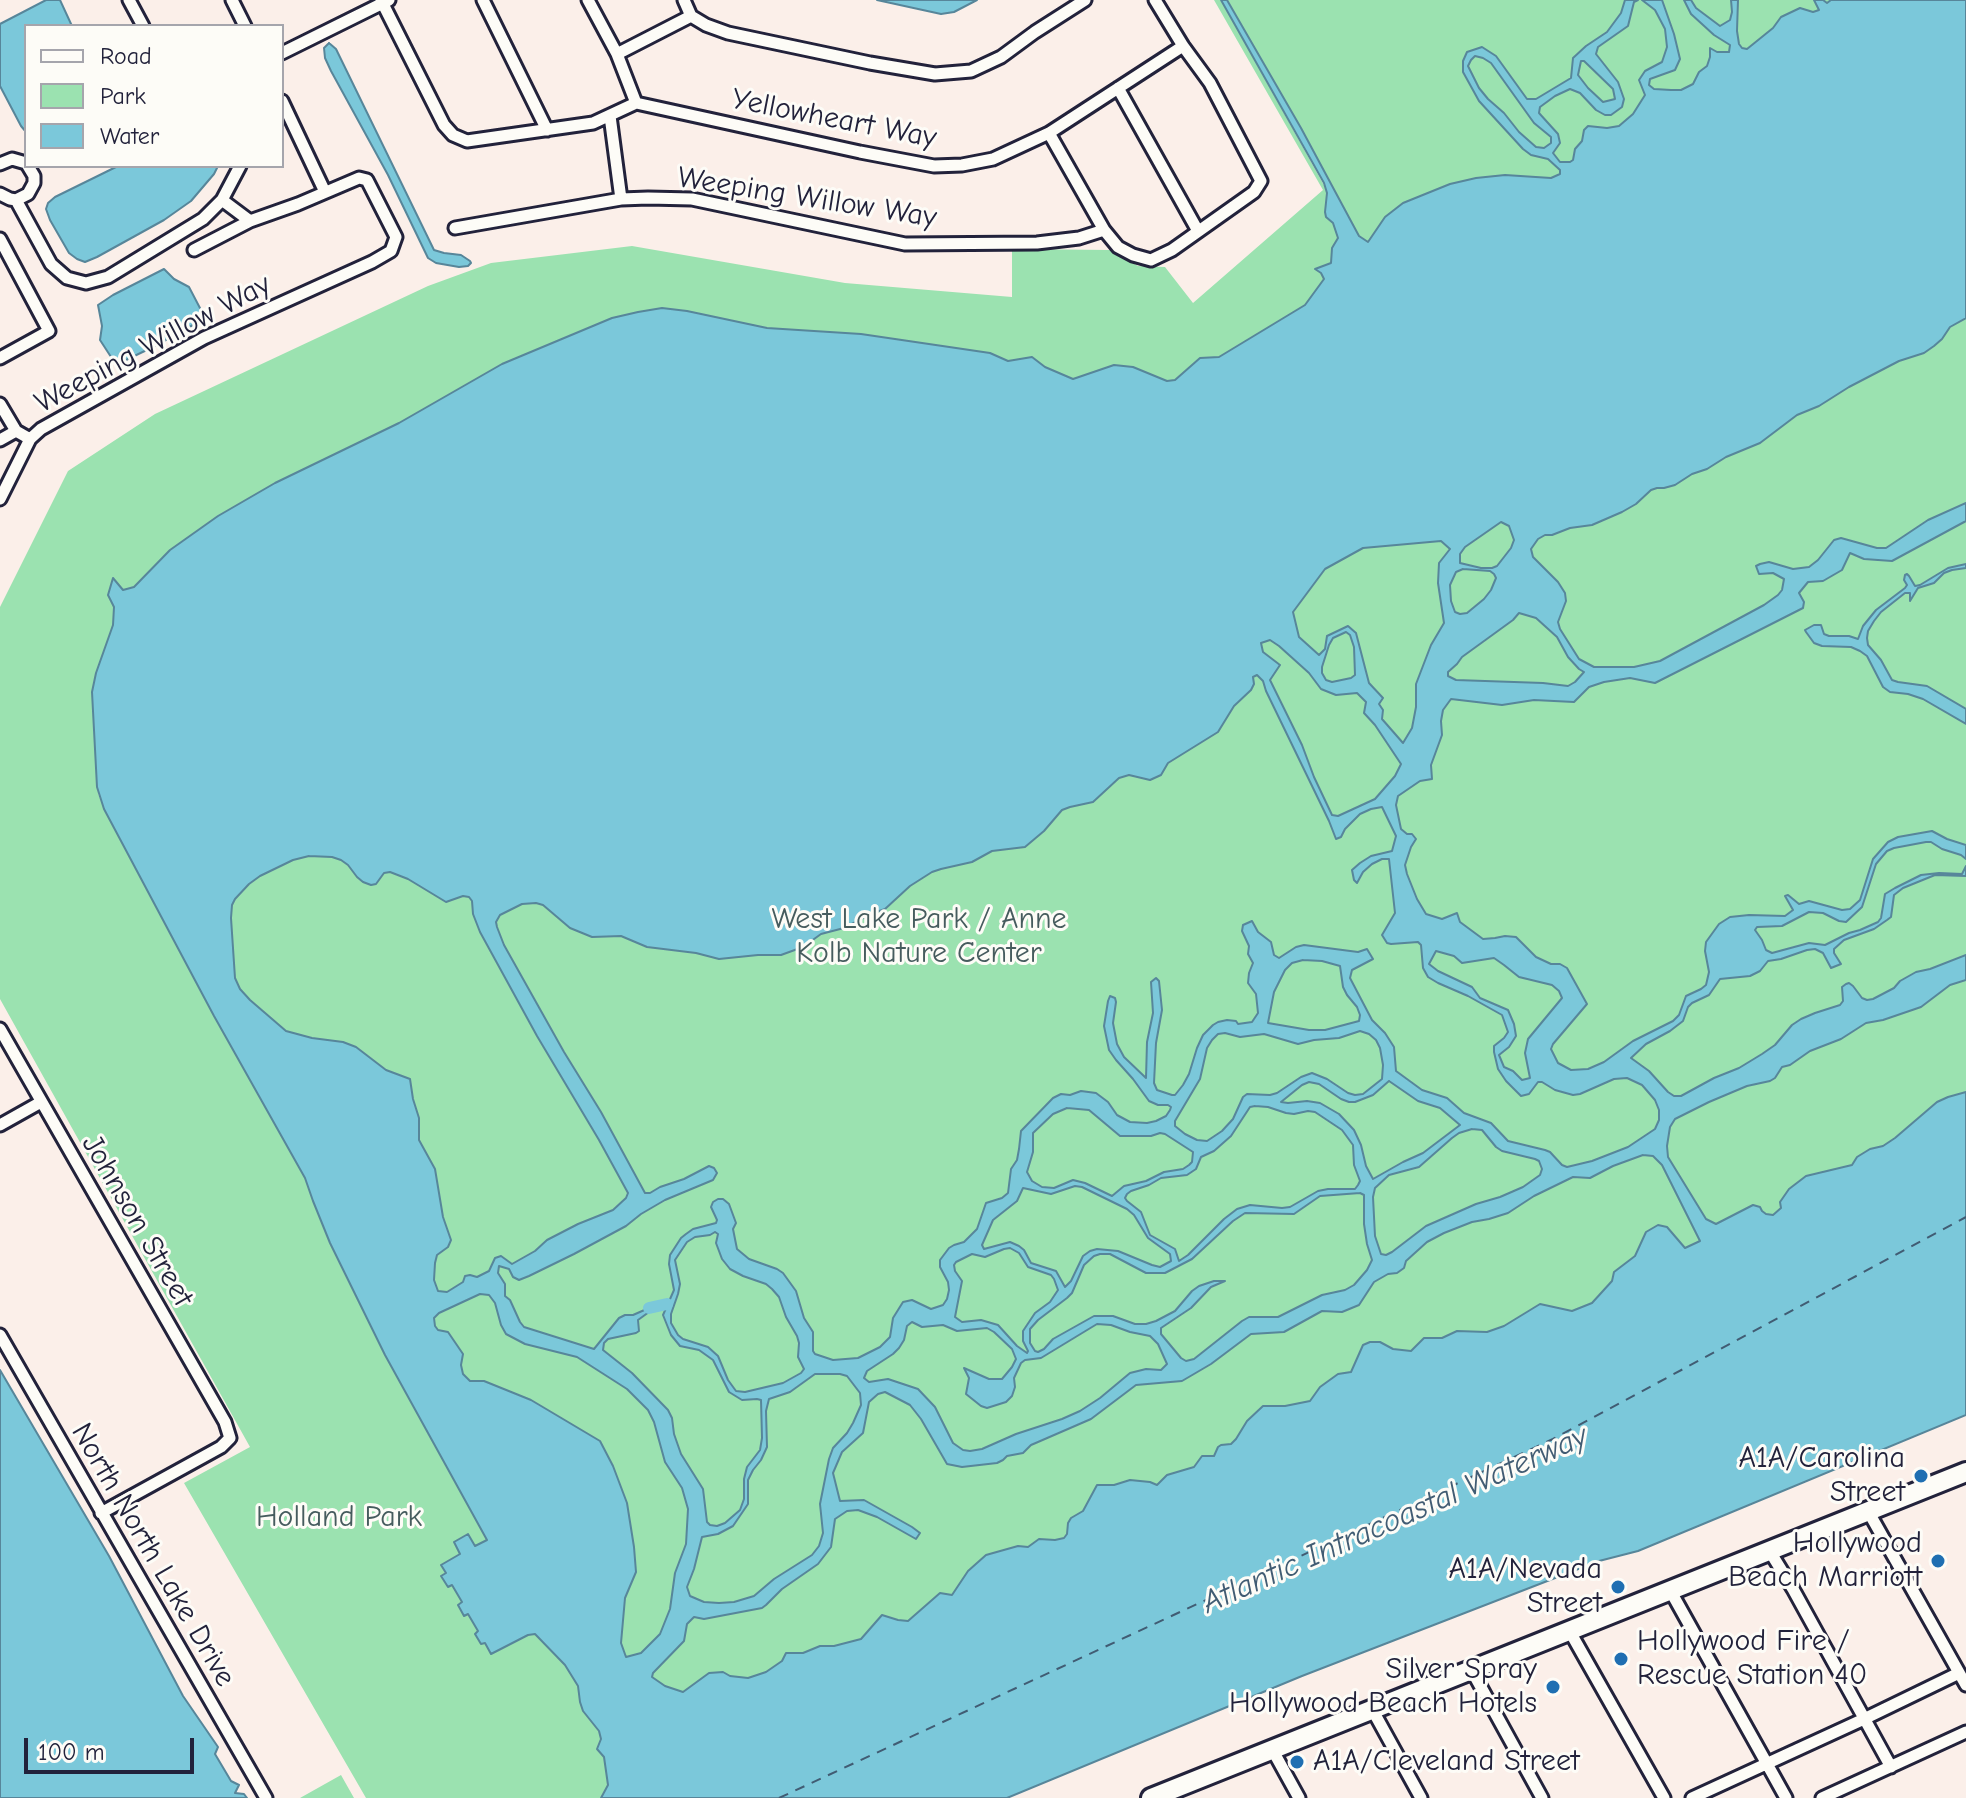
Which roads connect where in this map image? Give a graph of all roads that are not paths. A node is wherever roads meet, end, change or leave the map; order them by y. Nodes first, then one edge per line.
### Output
1 (129, 0) edge
2 (232, 0) edge
3 (483, 0) edge
4 (588, 0) edge
5 (684, 0) edge
6 (1085, 0) edge
7 (1155, 0) edge
8 (384, 1) edge
9 (691, 16) junction
10 (142, 24) edge
11 (244, 24) edge
12 (1183, 46) junction
13 (284, 52) edge
14 (617, 54) junction
15 (1118, 88) junction
16 (636, 103) junction
17 (284, 105) edge
18 (610, 116) junction
19 (547, 130) junction
20 (1049, 133) junction
21 (0, 164) edge
22 (24, 164) edge
23 (29, 168) edge
24 (239, 168) edge
25 (325, 192) junction
26 (0, 194) edge
27 (621, 199) junction
28 (16, 200) junction
29 (222, 200) junction
30 (250, 221) junction
31 (455, 228) dead end
32 (1104, 230) junction
33 (1198, 231) junction
34 (0, 239) edge
35 (194, 250) dead end
36 (0, 358) edge
37 (0, 404) edge
38 (16, 431) junction
39 (30, 439) junction
40 (0, 440) edge
41 (0, 499) edge
42 (0, 1029) edge
43 (41, 1102) junction
44 (0, 1125) edge
45 (0, 1335) edge
46 (1966, 1472) edge
47 (1868, 1511) junction
48 (101, 1513) junction
49 (1769, 1550) junction
50 (1670, 1590) junction
51 (1569, 1630) junction
52 (1471, 1669) junction
53 (1959, 1673) junction
54 (1966, 1685) edge
55 (1372, 1709) junction
56 (1864, 1719) junction
57 (1966, 1732) edge
58 (1272, 1749) junction
59 (1767, 1764) junction
60 (1891, 1767) junction
61 (1175, 1794) edge
62 (266, 1798) edge
63 (1151, 1798) edge
64 (1299, 1798) edge
65 (1421, 1798) edge
66 (1542, 1798) edge
67 (1664, 1798) edge
68 (1692, 1798) edge
69 (1786, 1798) edge
70 (1822, 1798) edge

1 - 10 street
2 - 11 street
3 - 19 street
4 - 14 street
5 - 9 street
6 - 9 street
7 - 12 street
8 - 13 street
8 - 19 street
9 - 14 street
12 - 15 street, Yellowheart Way
12 - 33 street
14 - 16 street
15 - 20 street, Yellowheart Way
15 - 33 street
16 - 18 street
16 - 20 street, Yellowheart Way
17 - 25 street
18 - 19 street
18 - 27 street
20 - 32 street
21 - 22 street
23 - 28 street
24 - 29 street
25 - 30 street
25 - 39 street, Weeping Willow Way
26 - 28 street
27 - 31 street, Weeping Willow Way
27 - 32 street, Weeping Willow Way
28 - 29 street
29 - 30 street
30 - 35 street
32 - 33 street
34 - 36 street
37 - 38 street
38 - 39 street
38 - 40 street
39 - 41 street, Weeping Willow Way
42 - 43 street, Johnson Street
43 - 44 street
43 - 48 street, Johnson Street
45 - 48 street, North North Lake Drive
46 - 47 main road
47 - 49 main road
47 - 53 street
48 - 62 street, North North Lake Drive
49 - 50 main road
49 - 56 street
50 - 51 main road
50 - 59 street
51 - 52 main road
51 - 67 street
52 - 55 main road
52 - 66 street
53 - 54 street
53 - 56 street
55 - 58 main road
55 - 65 street
56 - 59 street
56 - 60 street
57 - 60 street
58 - 61 main road
58 - 64 street
59 - 68 street
59 - 69 street
60 - 70 street
61 - 63 main road

